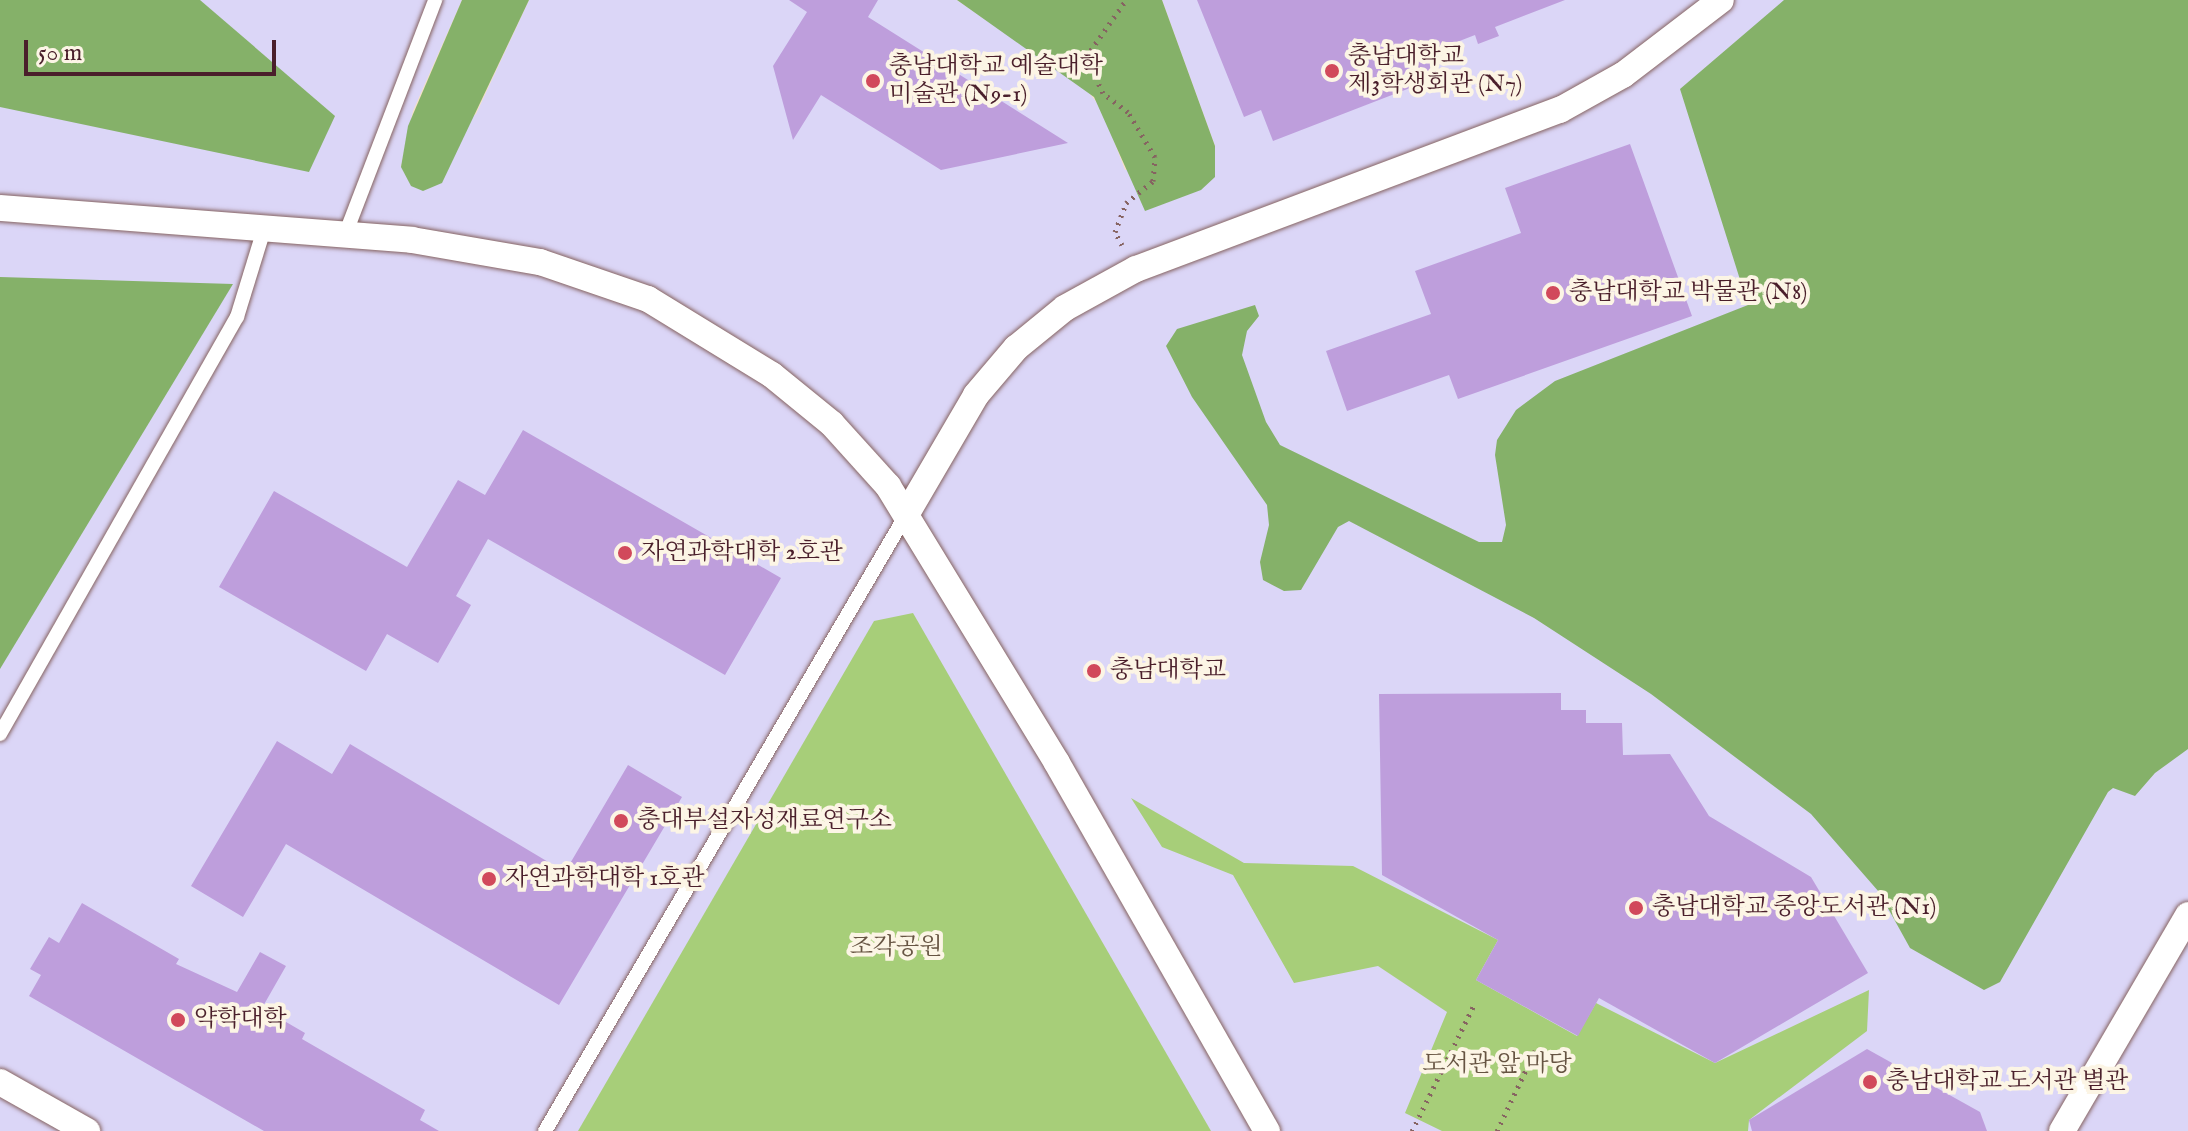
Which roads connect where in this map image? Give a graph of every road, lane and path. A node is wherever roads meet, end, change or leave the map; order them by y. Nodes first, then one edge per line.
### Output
1 (435, 0) edge
2 (1126, 0) edge
3 (1721, 0) edge
4 (0, 208) edge
5 (264, 229) junction
6 (345, 235) junction
7 (1136, 269) junction
8 (906, 515) junction
9 (0, 734) edge
10 (2188, 915) edge
11 (1475, 1003) dead end
12 (1535, 1051) dead end
13 (0, 1082) edge
14 (87, 1131) edge
15 (545, 1131) edge
16 (1267, 1131) edge
17 (1412, 1131) edge
18 (1497, 1131) edge
19 (2062, 1131) edge

1 - 6 lane
2 - 7 path
3 - 7 street
4 - 5 street
5 - 6 street
5 - 9 lane
6 - 8 street
7 - 8 street
8 - 15 lane
8 - 16 street
10 - 19 street
11 - 17 path
12 - 18 path
13 - 14 street

